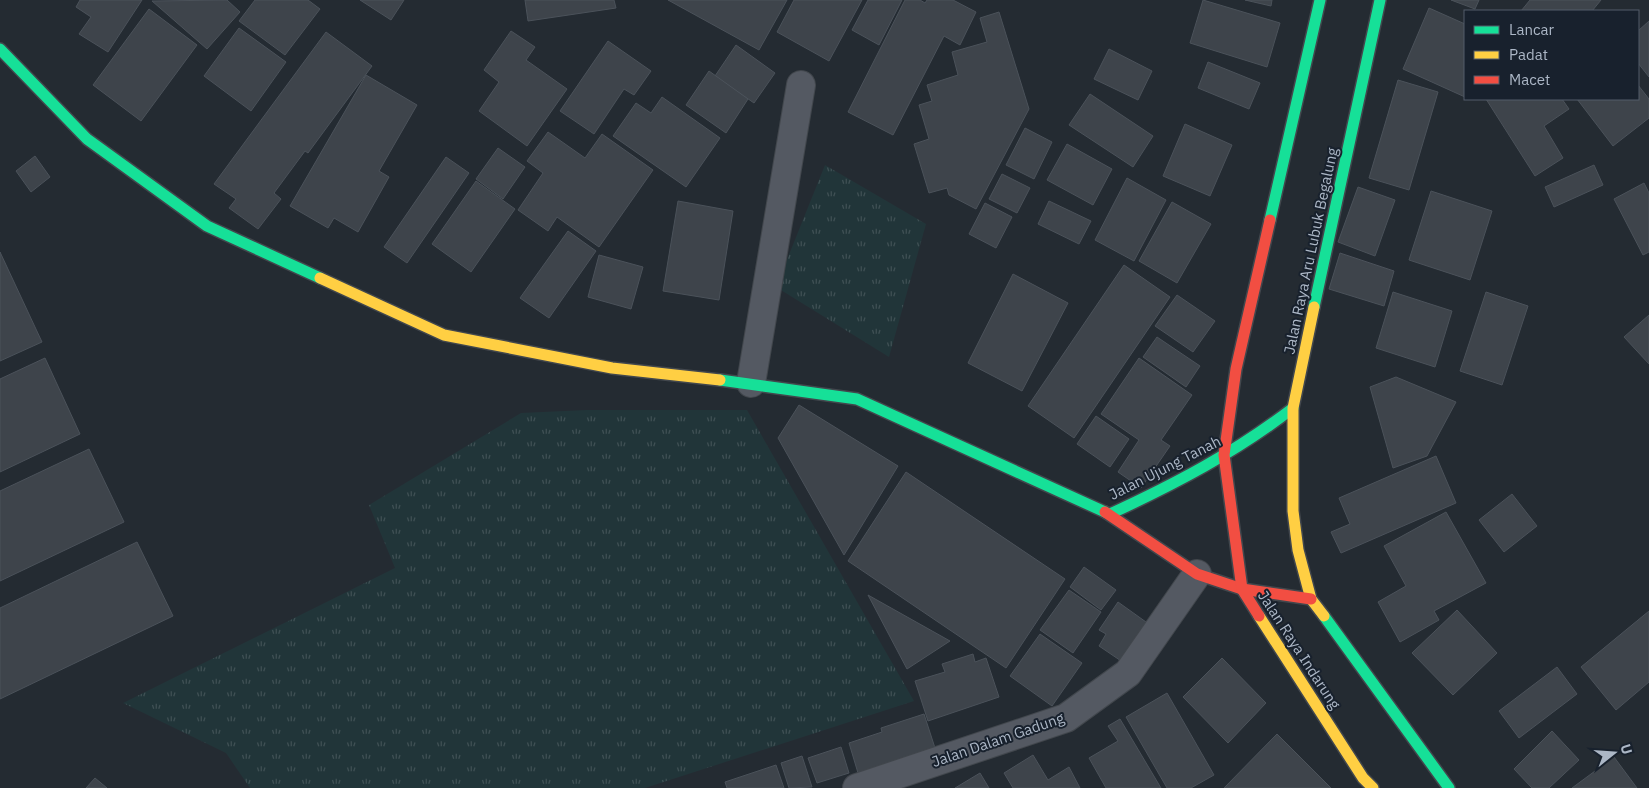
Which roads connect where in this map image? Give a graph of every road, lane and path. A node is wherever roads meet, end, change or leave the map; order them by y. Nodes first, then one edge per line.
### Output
1 (1320, 0) edge
2 (1380, 0) edge
3 (0, 49) edge
4 (801, 85) dead end
5 (751, 382) junction
6 (1293, 408) junction
7 (1224, 455) junction
8 (1110, 514) junction
9 (1197, 574) junction
10 (1242, 589) junction
11 (1311, 599) junction
12 (888, 783) edge
13 (858, 788) edge
14 (1373, 788) edge
15 (1449, 788) edge

1 - 7 main road
2 - 6 main road, Jalan Raya Aru Lubuk Begalung
3 - 5 main road
4 - 5 street
5 - 8 main road
6 - 7 main road, Jalan Ujung Tanah
6 - 11 main road, Jalan Raya Aru Lubuk Begalung
7 - 8 main road, Jalan Ujung Tanah
7 - 10 main road, Jalan Raya Indarung
8 - 9 main road, Jalan Ujung Tanah
9 - 10 main road, Jalan Ujung Tanah
9 - 12 street, Jalan Dalam Gadung
10 - 11 main road, Jalan Ujung Tanah
10 - 14 main road, Jalan Raya Indarung
11 - 15 main road
12 - 13 street, Jalan Dalam Gadung

